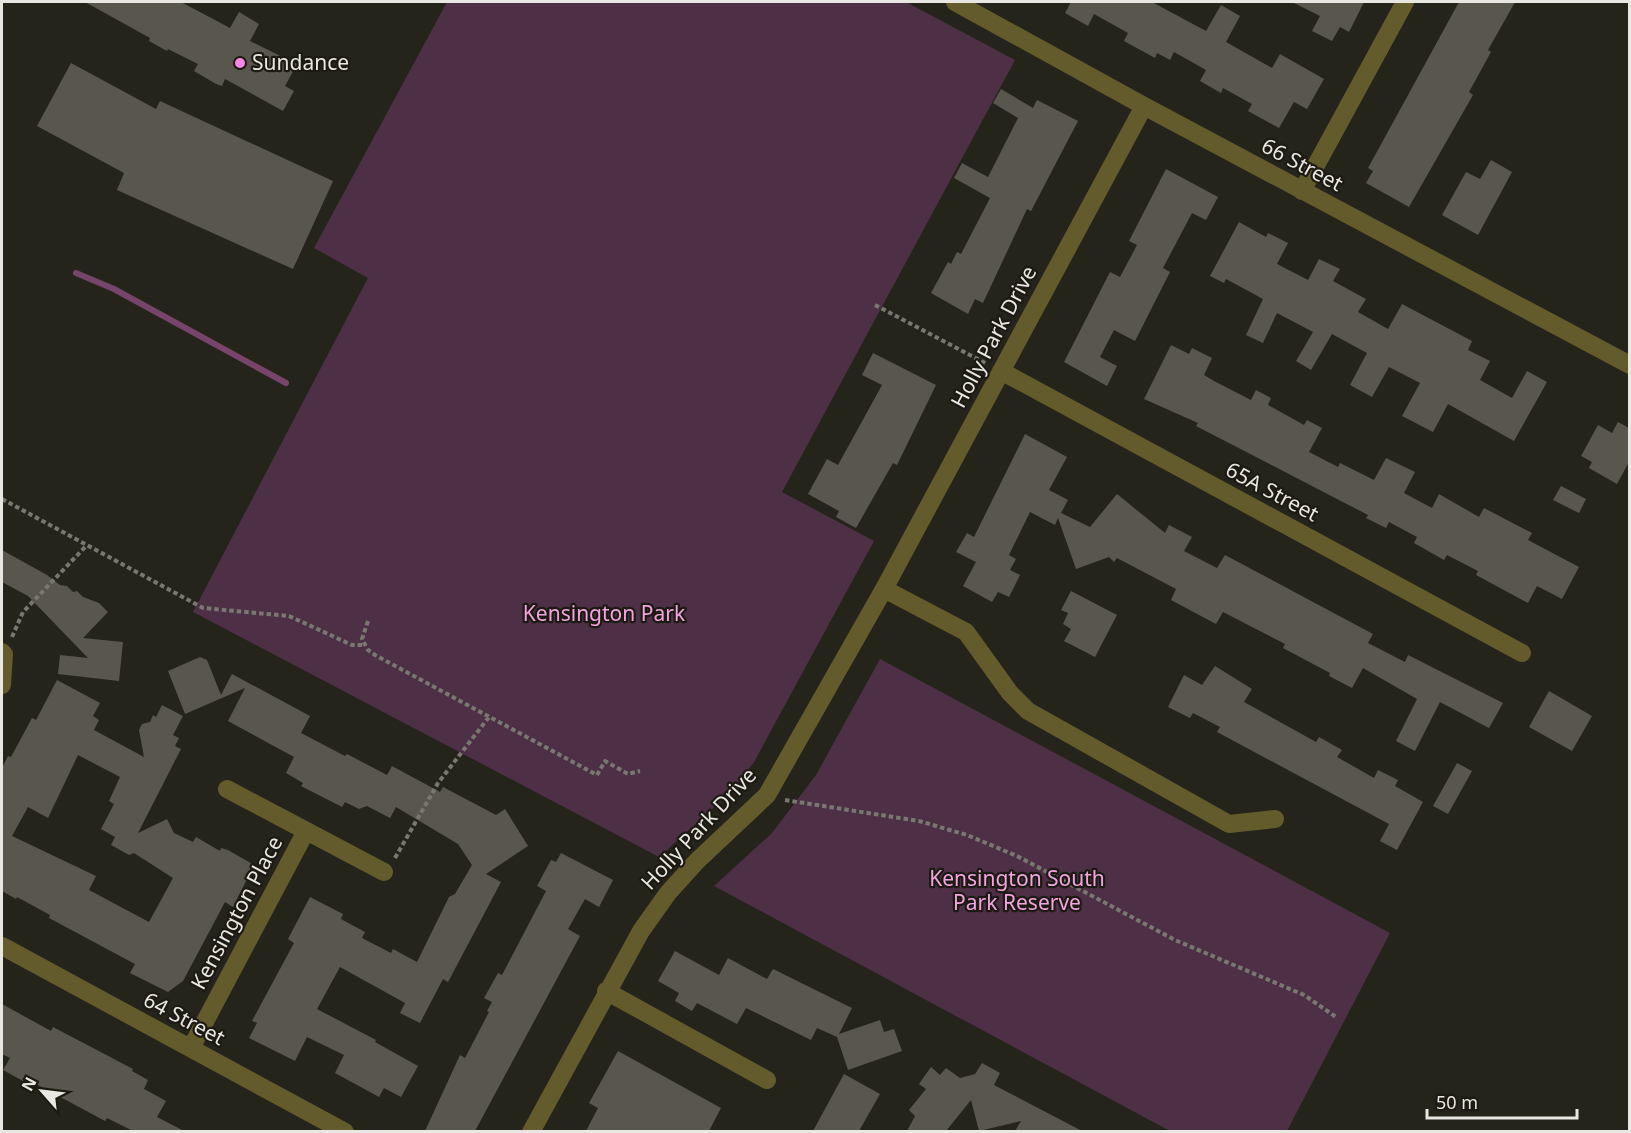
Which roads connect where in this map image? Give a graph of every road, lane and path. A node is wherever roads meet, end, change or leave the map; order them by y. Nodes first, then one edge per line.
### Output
1 (955, 2) edge
2 (1405, 2) edge
3 (1144, 106) junction
4 (1302, 191) junction
5 (875, 304) dead end
6 (1629, 366) edge
7 (1001, 371) junction
8 (2, 499) edge
9 (87, 545) junction
10 (884, 589) junction
11 (368, 621) dead end
12 (364, 645) junction
13 (3, 653) edge
14 (1522, 653) dead end
15 (2, 685) edge
16 (489, 717) junction
17 (640, 771) dead end
18 (227, 789) dead end
19 (767, 795) junction
20 (1275, 819) dead end
21 (306, 831) junction
22 (384, 872) joint
23 (2, 946) edge
24 (606, 991) junction
25 (1336, 1017) dead end
26 (191, 1048) junction
27 (767, 1080) dead end
28 (345, 1131) edge
29 (531, 1131) edge

1 - 3 street, 66 Street
2 - 4 street
3 - 4 street, 66 Street
3 - 7 street, Holly Park Drive
4 - 6 street, 66 Street
5 - 7 path
7 - 10 street, Holly Park Drive
7 - 14 street, 65A Street
8 - 9 path
9 - 12 path
9 - 13 path
10 - 19 street, Holly Park Drive
10 - 20 street
11 - 12 path
12 - 16 path
13 - 15 street
16 - 17 path
16 - 22 path
18 - 21 street, Kensington Place
19 - 24 street, Holly Park Drive
19 - 25 path
21 - 22 street, Kensington Place
21 - 26 street, Kensington Place
23 - 26 street, 64 Street
24 - 27 street
24 - 29 street, Holly Park Drive
26 - 28 street, 64 Street

